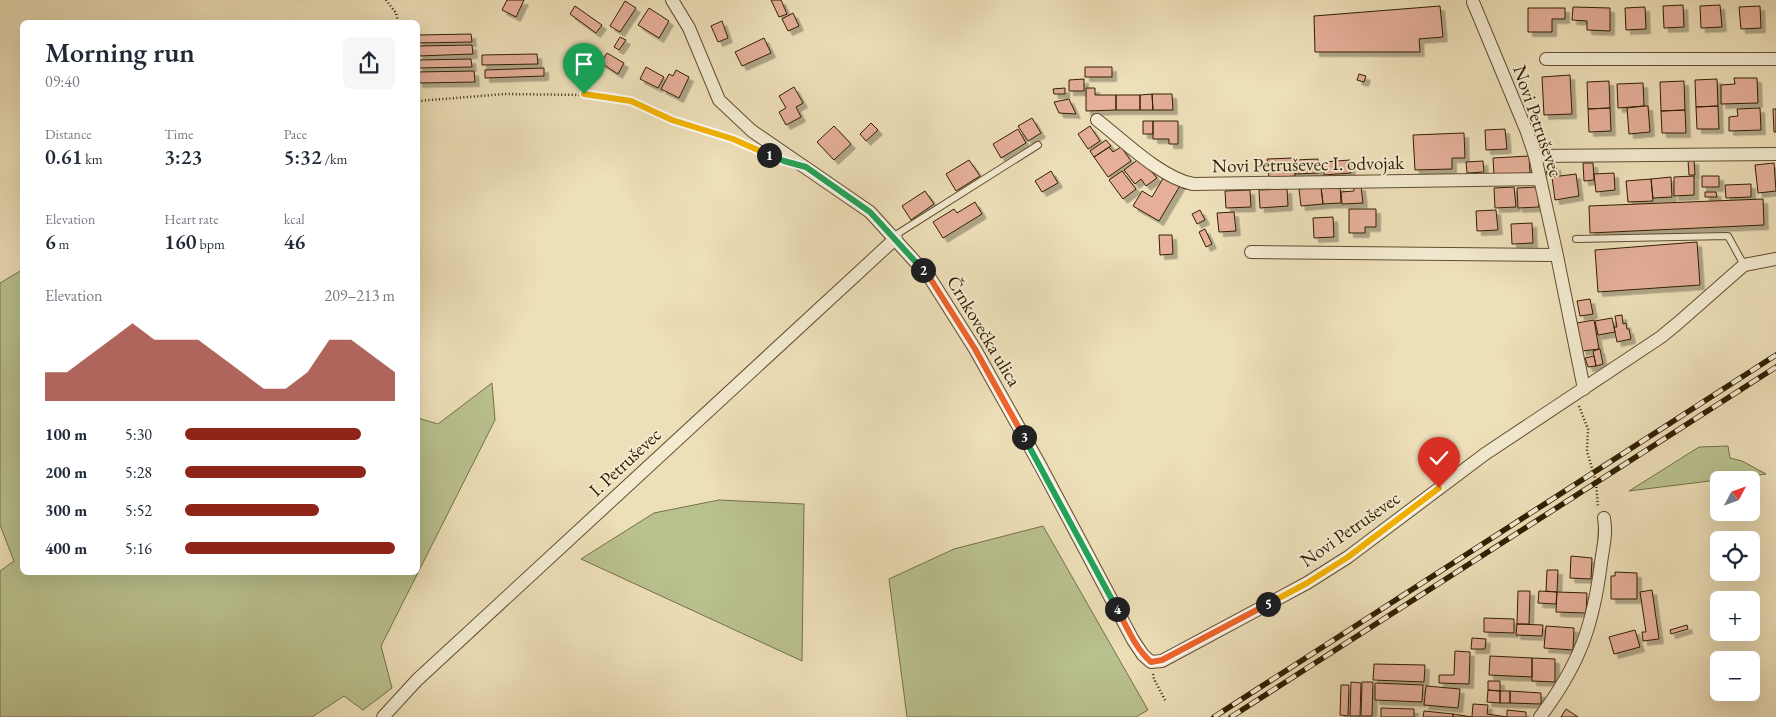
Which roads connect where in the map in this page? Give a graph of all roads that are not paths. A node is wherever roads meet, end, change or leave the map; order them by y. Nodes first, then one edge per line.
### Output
1 (672, 0) edge
2 (1473, 2) dead end
3 (1546, 59) dead end
4 (1776, 59) edge
5 (1097, 120) dead end
6 (1038, 145) dead end
7 (1776, 154) edge
8 (1535, 156) junction
9 (1540, 179) junction
10 (895, 237) junction
11 (1576, 239) dead end
12 (1251, 252) dead end
13 (1557, 255) junction
14 (1776, 259) edge
15 (1744, 265) junction
16 (1579, 392) junction
17 (1604, 518) road end
18 (1151, 662) joint
19 (383, 717) edge
20 (1540, 717) edge

1 - 10 street, Črnkovečka ulica
2 - 8 street, Novi Petruševec
3 - 4 street
5 - 9 street, Novi Petruševec I. odvojak
6 - 10 lane
7 - 8 street
8 - 9 street, Novi Petruševec
9 - 13 street, Novi Petruševec
10 - 18 street, Črnkovečka ulica
10 - 19 street, I. Petruševec
11 - 15 lane
12 - 13 street
13 - 16 street, Novi Petruševec
14 - 15 street
15 - 16 street, Novi Petruševec
16 - 18 street, Novi Petruševec
17 - 20 street

